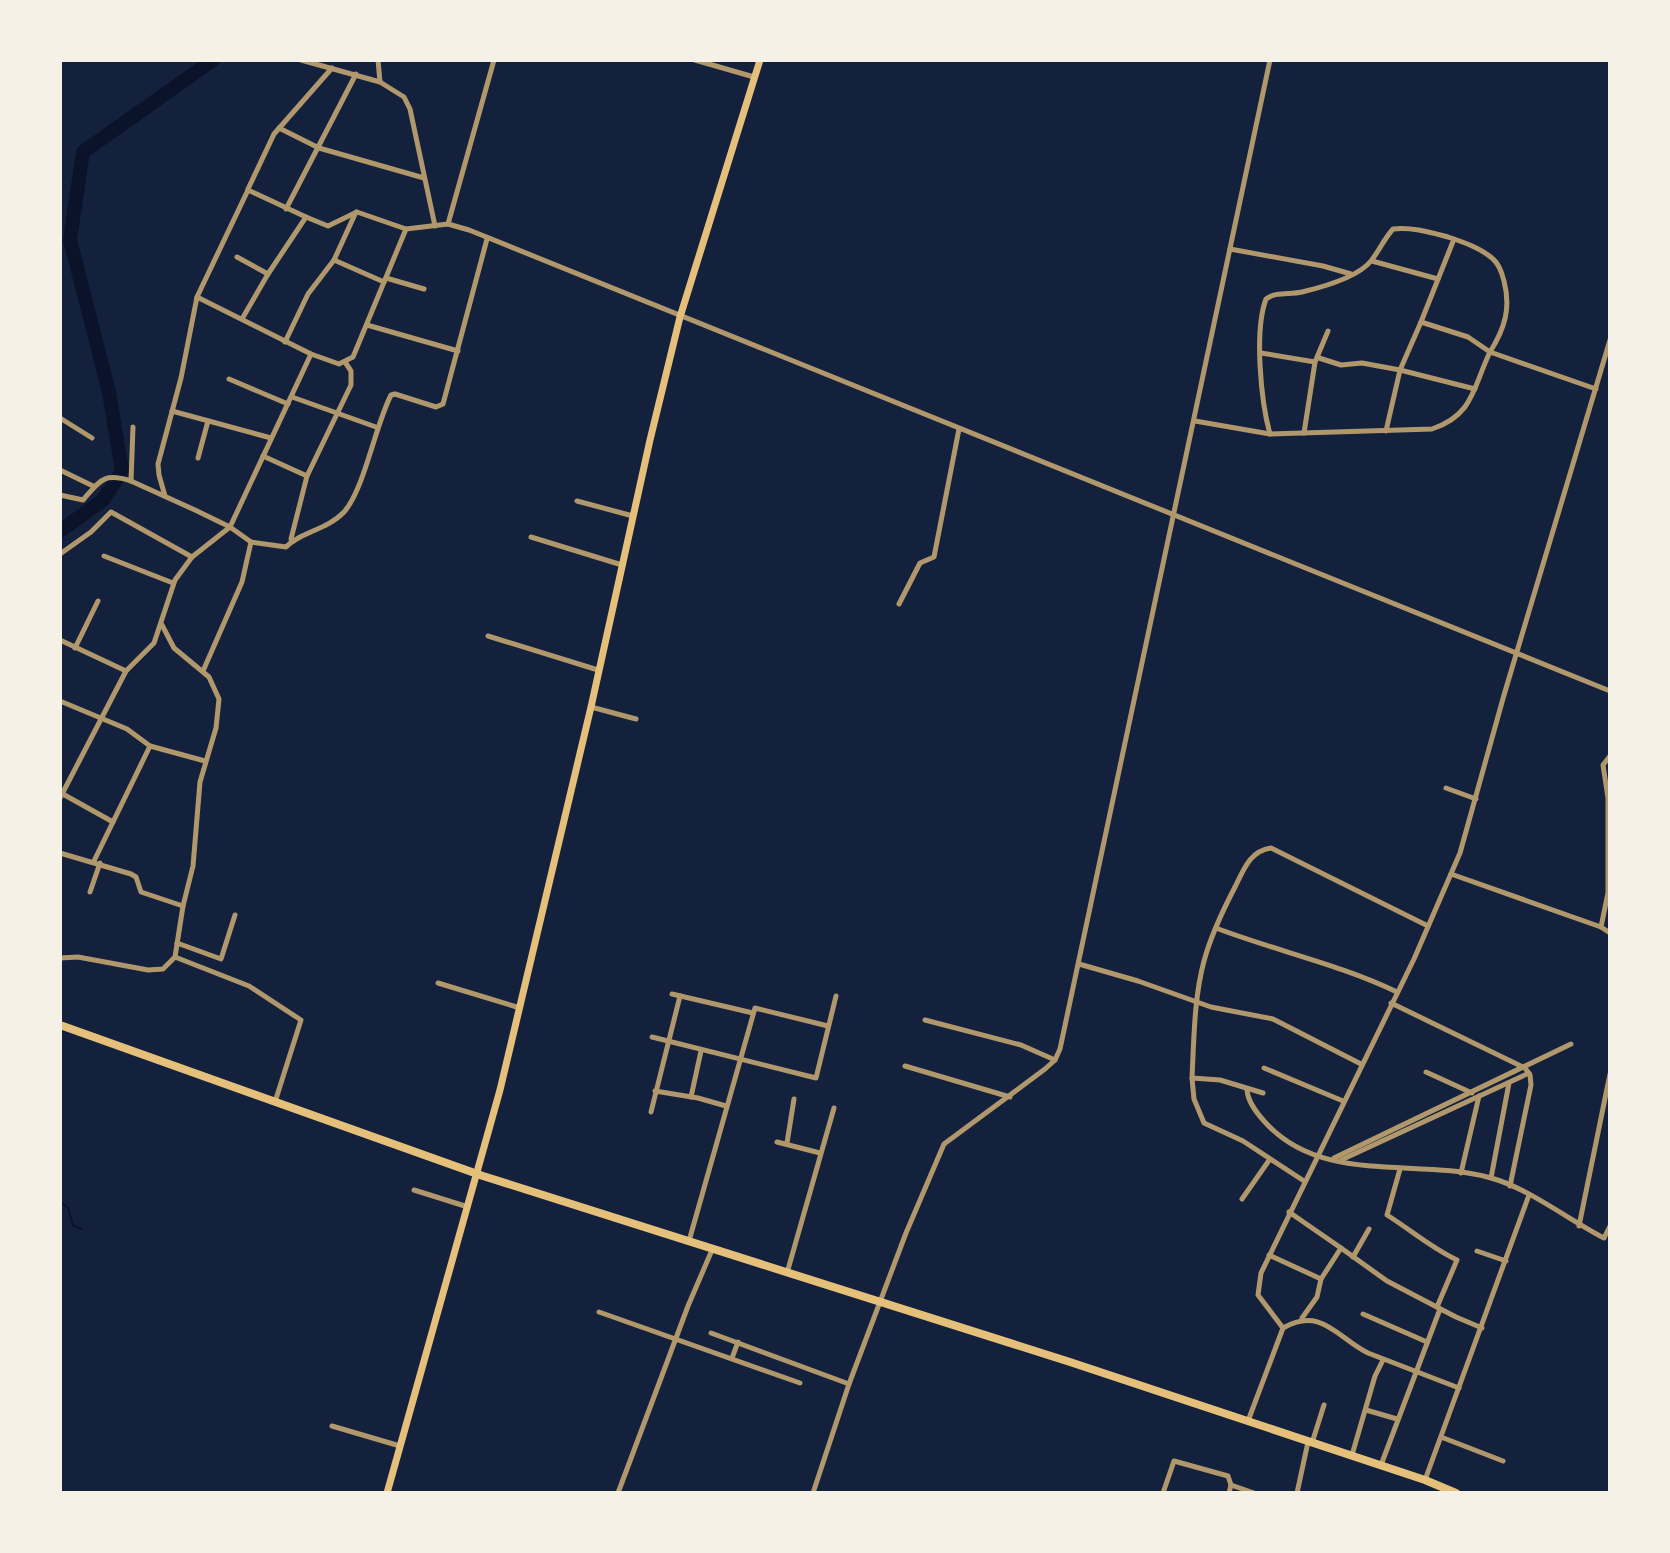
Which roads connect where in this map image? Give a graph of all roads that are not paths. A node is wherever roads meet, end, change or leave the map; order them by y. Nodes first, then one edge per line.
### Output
1 (301, 60) edge
2 (378, 60) edge
3 (494, 60) edge
4 (695, 60) edge
5 (760, 60) edge
6 (1270, 60) edge
7 (332, 68) junction
8 (356, 74) junction
9 (754, 77) junction
10 (380, 82) junction
11 (279, 128) junction
12 (319, 148) junction
13 (424, 178) junction
14 (248, 190) junction
15 (286, 209) junction
16 (357, 212) junction
17 (306, 217) junction
18 (448, 224) junction
19 (435, 226) junction
20 (406, 229) junction
21 (487, 239) junction
22 (1454, 239) junction
23 (1230, 249) junction
24 (237, 257) dead end
25 (334, 260) junction
26 (1372, 261) junction
27 (268, 274) junction
28 (1353, 274) junction
29 (1438, 279) junction
30 (385, 280) junction
31 (424, 289) dead end
32 (197, 297) junction
33 (680, 317) junction
34 (242, 319) junction
35 (1421, 322) junction
36 (367, 325) junction
37 (1328, 331) dead end
38 (1610, 340) edge
39 (285, 342) junction
40 (458, 351) junction
41 (1490, 352) junction
42 (1261, 353) junction
43 (311, 354) junction
44 (1317, 360) junction
45 (345, 362) junction
46 (1400, 370) junction
47 (229, 379) dead end
48 (1475, 389) junction
49 (1596, 389) junction
50 (292, 397) junction
51 (288, 404) junction
52 (172, 411) junction
53 (339, 412) junction
54 (60, 418) edge
55 (208, 421) junction
56 (1195, 421) junction
57 (133, 427) dead end
58 (376, 427) junction
59 (959, 429) junction
60 (1386, 431) junction
61 (1304, 433) junction
62 (1270, 434) junction
63 (92, 438) dead end
64 (271, 438) junction
65 (263, 456) junction
66 (198, 458) dead end
67 (60, 470) edge
68 (307, 476) junction
69 (129, 480) junction
70 (93, 486) junction
71 (60, 495) edge
72 (165, 496) junction
73 (577, 501) dead end
74 (1175, 515) junction
75 (633, 516) junction
76 (230, 527) junction
77 (531, 537) dead end
78 (291, 539) junction
79 (251, 542) junction
80 (60, 554) edge
81 (104, 556) dead end
82 (192, 557) junction
83 (622, 565) junction
84 (173, 583) junction
85 (98, 601) dead end
86 (899, 604) dead end
87 (161, 624) junction
88 (488, 636) dead end
89 (60, 641) edge
90 (75, 648) junction
91 (1517, 653) junction
92 (598, 670) junction
93 (126, 671) junction
94 (203, 671) junction
95 (1610, 691) edge
96 (60, 701) edge
97 (591, 707) junction
98 (100, 717) junction
99 (636, 719) dead end
100 (150, 746) junction
101 (1610, 756) edge
102 (205, 761) junction
103 (1446, 788) dead end
104 (61, 795) edge
105 (1476, 799) junction
106 (113, 822) junction
107 (60, 853) edge
108 (97, 862) junction
109 (1451, 874) junction
110 (90, 892) dead end
111 (183, 906) junction
112 (235, 915) dead end
113 (1428, 926) junction
114 (1601, 927) junction
115 (1216, 928) junction
116 (1610, 933) edge
117 (177, 943) junction
118 (175, 957) junction
119 (60, 958) edge
120 (1079, 964) junction
121 (438, 983) dead end
122 (1397, 992) junction
123 (672, 994) dead end
124 (680, 996) junction
125 (836, 996) dead end
126 (1197, 1002) junction
127 (1391, 1003) junction
128 (521, 1008) junction
129 (753, 1013) junction
130 (925, 1020) dead end
131 (828, 1026) junction
132 (61, 1028) edge
133 (652, 1037) dead end
134 (670, 1042) junction
135 (1571, 1044) dead end
136 (701, 1051) junction
137 (739, 1060) junction
138 (1055, 1060) junction
139 (1361, 1064) junction
140 (905, 1066) dead end
141 (1264, 1068) dead end
142 (1527, 1070) junction
143 (1426, 1072) dead end
144 (1610, 1074) edge
145 (1192, 1078) junction
146 (1509, 1083) junction
147 (1247, 1090) junction
148 (655, 1091) junction
149 (1263, 1093) dead end
150 (1472, 1093) junction
151 (1479, 1095) junction
152 (691, 1097) junction
153 (1010, 1097) junction
154 (794, 1099) dead end
155 (1343, 1101) junction
156 (275, 1103) junction
157 (726, 1106) junction
158 (834, 1108) dead end
159 (651, 1112) dead end
160 (777, 1142) dead end
161 (787, 1143) junction
162 (820, 1153) junction
163 (1316, 1158) junction
164 (1270, 1159) junction
165 (1336, 1160) junction
166 (1400, 1169) junction
167 (1461, 1173) junction
168 (478, 1174) junction
169 (1491, 1178) junction
170 (1304, 1181) junction
171 (1510, 1186) junction
172 (414, 1190) dead end
173 (1529, 1195) junction
174 (1242, 1199) dead end
175 (468, 1207) junction
176 (1289, 1212) junction
177 (1579, 1226) junction
178 (1610, 1226) edge
179 (1369, 1229) dead end
180 (689, 1242) junction
181 (1341, 1248) junction
182 (712, 1250) junction
183 (1477, 1251) dead end
184 (1269, 1255) junction
185 (1353, 1257) junction
186 (1506, 1261) junction
187 (787, 1274) junction
188 (1321, 1279) junction
189 (881, 1304) junction
190 (1438, 1308) junction
191 (599, 1312) dead end
192 (1363, 1314) dead end
193 (1301, 1319) junction
194 (1283, 1328) junction
195 (1482, 1328) junction
196 (711, 1333) dead end
197 (744, 1334) dead end
198 (676, 1339) junction
199 (1427, 1342) junction
200 (739, 1343) junction
201 (732, 1358) junction
202 (1383, 1360) junction
203 (1414, 1372) junction
204 (800, 1383) dead end
205 (849, 1384) junction
206 (1459, 1388) junction
207 (1324, 1405) dead end
208 (1366, 1410) junction
209 (1397, 1419) junction
210 (1248, 1422) junction
211 (332, 1426) dead end
212 (1441, 1437) junction
213 (1310, 1443) junction
214 (401, 1446) junction
215 (1352, 1456) junction
216 (1503, 1461) dead end
217 (1380, 1466) junction
218 (1425, 1480) junction
219 (1231, 1485) junction
220 (387, 1493) edge
221 (618, 1493) edge
222 (813, 1493) edge
223 (1163, 1493) edge
224 (1229, 1493) edge
225 (1254, 1493) edge
226 (1297, 1493) edge
227 (1456, 1493) edge

1 - 7 street
2 - 10 street
3 - 18 street
4 - 9 street
5 - 9 main road
6 - 23 street
7 - 8 street
7 - 11 street
8 - 10 street
8 - 12 street
9 - 33 main road
10 - 13 street
11 - 12 street
11 - 14 street
12 - 13 street
12 - 15 street
13 - 19 street
14 - 15 street
14 - 32 street
15 - 17 street
16 - 17 street
16 - 20 street
16 - 25 street
17 - 27 street
18 - 19 street
18 - 21 street
19 - 20 street
20 - 30 street
21 - 33 street
21 - 40 street
22 - 26 street
22 - 29 street
22 - 41 street
23 - 28 street
23 - 56 street
24 - 27 street
25 - 30 street
25 - 39 street
26 - 28 street
26 - 29 street
27 - 34 street
28 - 42 street
29 - 35 street
30 - 31 street
30 - 36 street
32 - 34 street
32 - 52 street
33 - 59 street
33 - 75 main road
34 - 39 street
35 - 41 street
35 - 46 street
36 - 40 street
36 - 45 street
37 - 44 street
38 - 49 street
39 - 43 street
40 - 58 street
41 - 48 street
41 - 49 street
42 - 44 street
42 - 62 street
43 - 45 street
43 - 50 street
44 - 46 street
44 - 61 street
45 - 53 street
46 - 48 street
46 - 60 street
47 - 51 street
48 - 60 street
49 - 91 street
50 - 51 street
50 - 53 street
51 - 64 street
52 - 55 street
52 - 72 street
53 - 58 street
53 - 68 street
54 - 63 street
55 - 64 street
55 - 66 street
56 - 62 street
56 - 74 street
57 - 69 street
58 - 78 street
59 - 74 street
59 - 86 street
60 - 61 street
61 - 62 street
64 - 65 street
65 - 68 street
65 - 76 street
67 - 70 street
68 - 78 street
69 - 70 street
69 - 72 street
70 - 71 street
72 - 76 street
73 - 75 street
74 - 91 street
74 - 120 street
75 - 83 main road
76 - 79 street
76 - 82 street
77 - 83 street
78 - 79 street
79 - 94 street
80 - 82 street
81 - 84 street
82 - 84 street
83 - 92 main road
84 - 87 street
85 - 90 street
87 - 93 street
87 - 94 street
88 - 92 street
89 - 90 street
90 - 93 street
91 - 95 street
91 - 105 street
92 - 97 main road
93 - 98 street
94 - 102 street
96 - 98 street
97 - 99 street
97 - 128 main road
98 - 100 street
98 - 104 street
100 - 102 street
100 - 106 street
101 - 114 street
102 - 111 street
103 - 105 street
104 - 106 street
105 - 109 street
106 - 108 street
107 - 108 street
108 - 110 street
108 - 111 street
109 - 113 street
109 - 114 street
111 - 117 street
112 - 117 street
113 - 115 street
113 - 122 street
114 - 116 street
115 - 122 street
115 - 126 street
117 - 118 street
118 - 119 street
118 - 156 street
120 - 126 street
120 - 138 street
121 - 128 street
122 - 127 street
123 - 124 street
124 - 129 street
124 - 134 street
125 - 131 street
126 - 139 street
126 - 145 street
127 - 139 street
127 - 142 street
128 - 168 main road
129 - 131 street
129 - 137 street
130 - 138 street
131 - 137 street
132 - 156 highway
133 - 134 street
134 - 136 street
134 - 148 street
135 - 142 street
136 - 137 street
136 - 152 street
137 - 157 street
138 - 153 street
139 - 155 street
140 - 153 street
141 - 155 street
142 - 146 street
142 - 150 street
142 - 171 street
143 - 150 street
144 - 177 street
145 - 147 street
145 - 164 street
146 - 151 street
146 - 169 street
147 - 149 street
147 - 163 street
148 - 152 street
148 - 159 street
150 - 165 street
151 - 165 street
151 - 167 street
152 - 157 street
153 - 189 street
154 - 161 street
155 - 163 street
156 - 168 highway
157 - 180 street
158 - 162 street
160 - 161 street
161 - 162 street
162 - 187 street
163 - 165 street
163 - 170 street
164 - 170 street
164 - 174 street
165 - 166 street
166 - 167 street
166 - 190 street
167 - 169 street
168 - 175 main road
168 - 180 highway
169 - 171 street
170 - 176 street
171 - 173 street
172 - 175 street
173 - 177 street
173 - 186 street
175 - 214 main road
176 - 181 street
176 - 184 street
177 - 178 street
179 - 185 street
180 - 182 highway
181 - 185 street
181 - 188 street
182 - 187 highway
182 - 198 street
183 - 186 street
184 - 188 street
184 - 194 street
185 - 190 street
186 - 195 street
187 - 189 highway
188 - 193 street
189 - 205 street
189 - 210 highway
190 - 195 street
190 - 199 street
191 - 198 street
192 - 199 street
193 - 194 street
193 - 202 street
194 - 210 street
195 - 206 street
196 - 200 street
197 - 200 street
198 - 201 street
198 - 221 street
199 - 203 street
200 - 201 street
200 - 205 street
201 - 204 street
202 - 203 street
202 - 208 street
203 - 206 street
203 - 209 street
205 - 222 street
206 - 212 street
207 - 213 street
208 - 209 street
208 - 215 street
209 - 217 street
210 - 213 highway
211 - 214 street
212 - 216 street
212 - 218 street
213 - 215 highway
213 - 226 street
214 - 220 main road
215 - 217 highway
217 - 218 highway
218 - 227 highway
219 - 223 street
219 - 224 street
219 - 225 street

